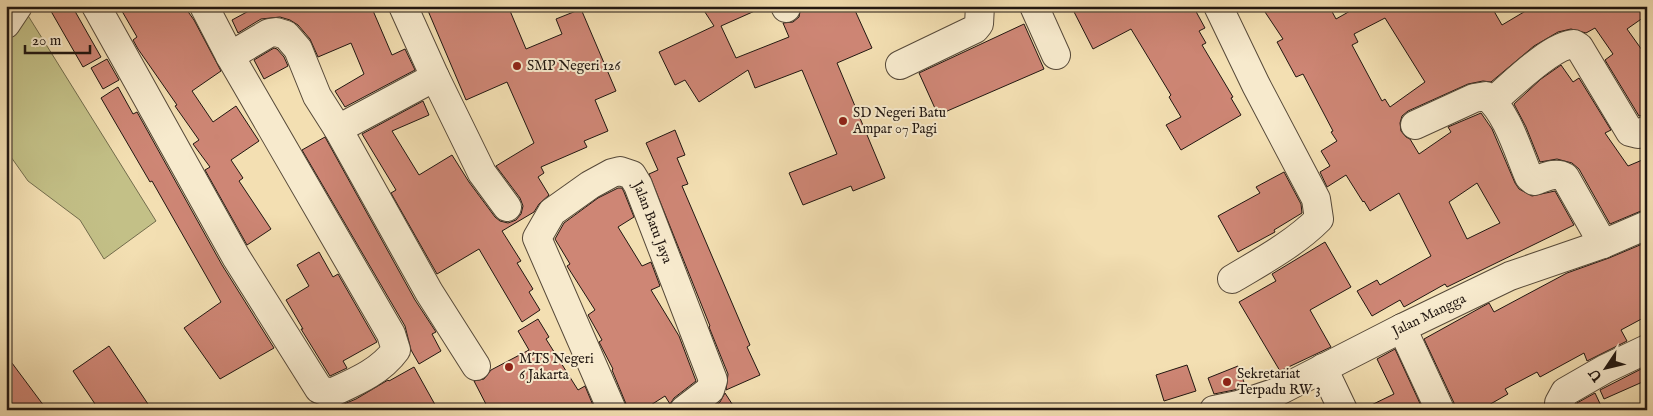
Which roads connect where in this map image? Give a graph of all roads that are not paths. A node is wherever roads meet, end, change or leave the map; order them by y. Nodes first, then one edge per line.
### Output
1 (18, 6) edge
2 (96, 6) edge
3 (204, 6) edge
4 (403, 6) edge
5 (980, 6) edge
6 (1034, 6) edge
7 (1218, 6) edge
8 (6, 24) edge
9 (1056, 55) dead end
10 (230, 56) junction
11 (900, 65) dead end
12 (434, 76) junction
13 (1493, 101) junction
14 (1415, 125) dead end
15 (338, 129) junction
16 (1647, 130) edge
17 (506, 207) dead end
18 (1647, 225) edge
19 (1603, 244) junction
20 (1232, 279) dead end
21 (1402, 328) junction
22 (1647, 349) edge
23 (476, 366) dead end
24 (1323, 368) junction
25 (612, 410) edge
26 (684, 410) edge
27 (1214, 410) edge
28 (1343, 410) edge
29 (1440, 410) edge
30 (1561, 410) edge

1 - 8 street
2 - 10 street
3 - 10 street
4 - 12 street
5 - 11 street
6 - 9 street
7 - 20 street
10 - 15 street
12 - 15 street
12 - 17 street
13 - 14 street
13 - 16 street
13 - 19 street
15 - 23 street
18 - 19 street, Jalan Mangga
19 - 21 street, Jalan Mangga
21 - 24 street, Jalan Mangga
21 - 29 street
22 - 30 street
24 - 27 street, Jalan Mangga
24 - 28 street
25 - 26 street, Jalan Batu Jaya

